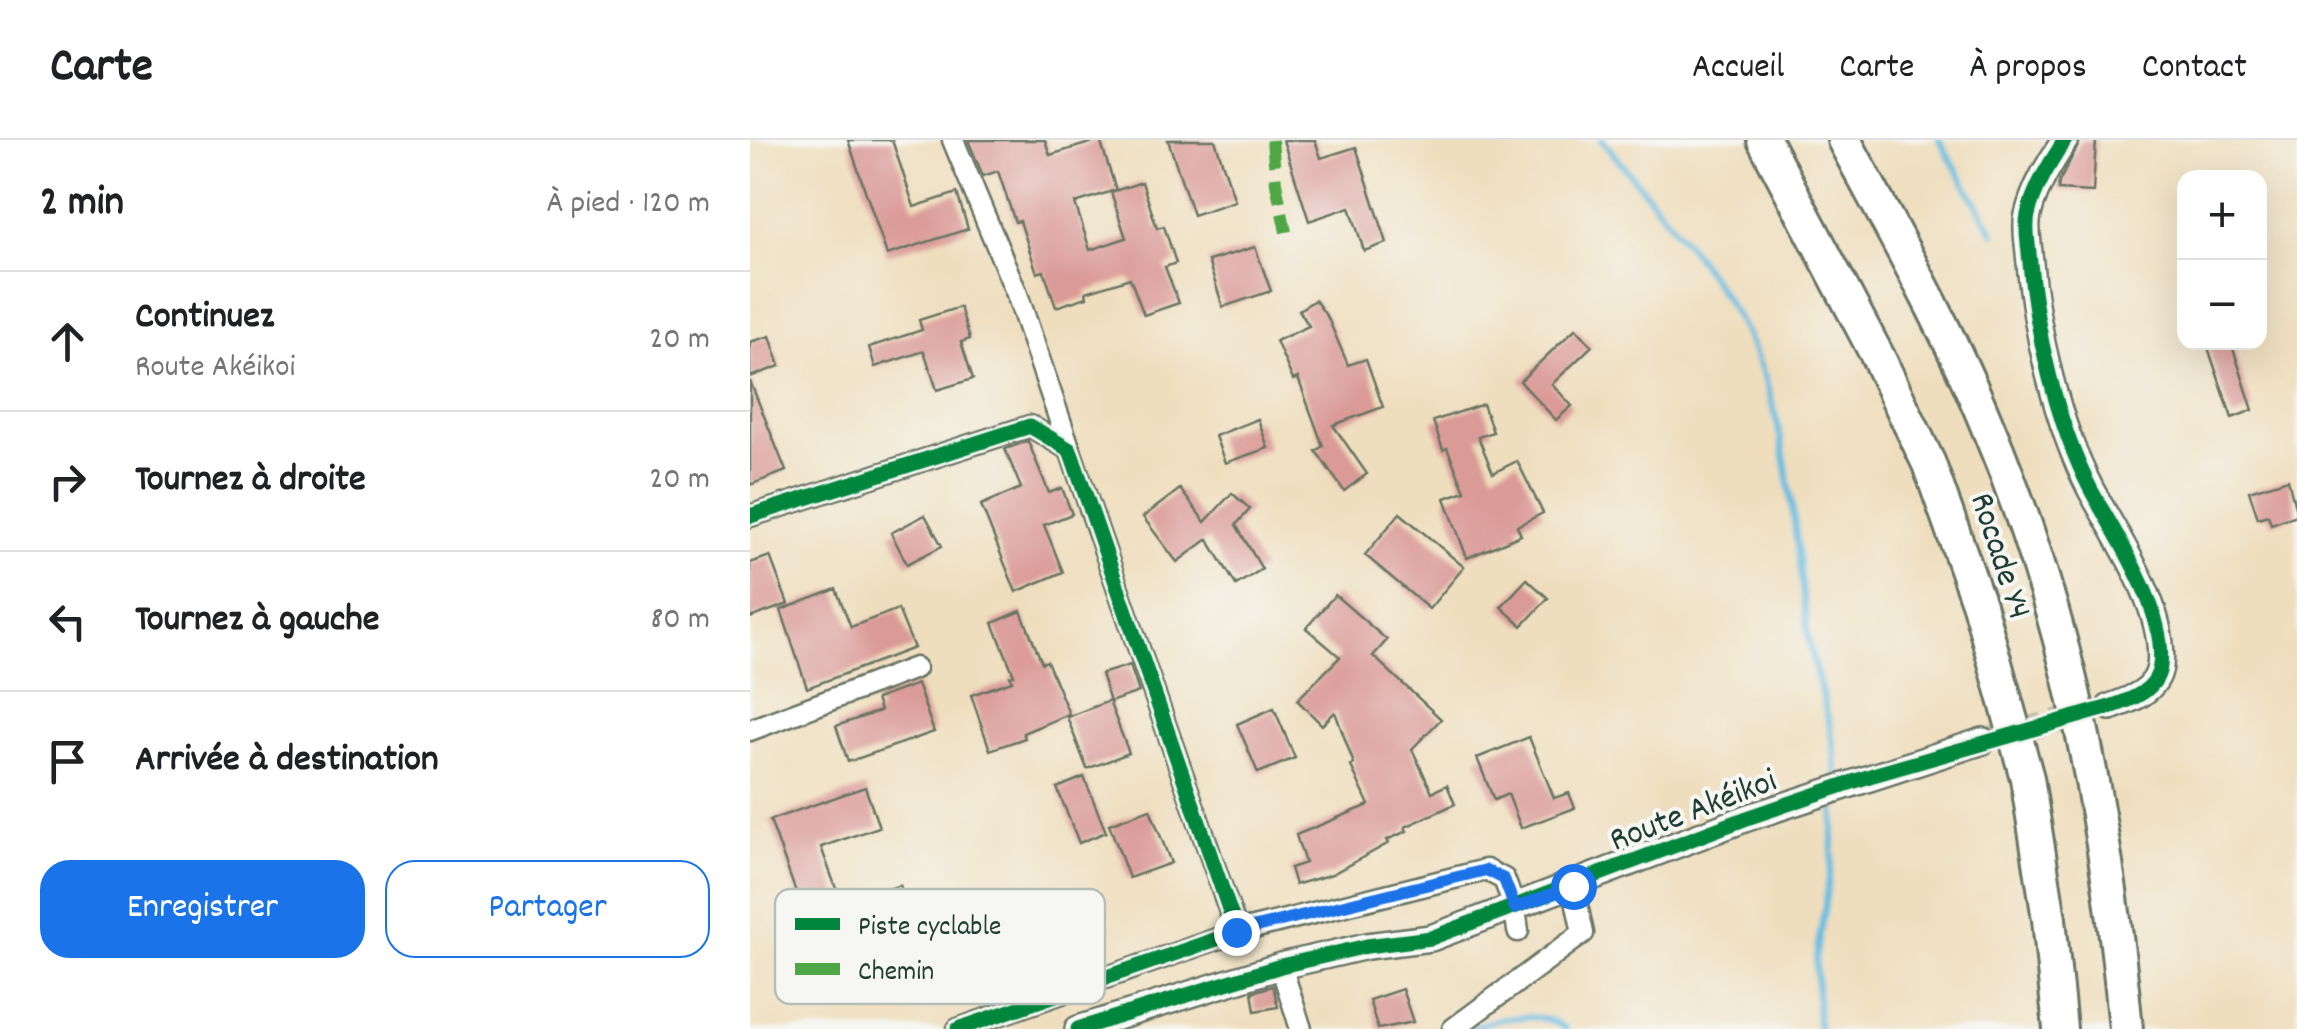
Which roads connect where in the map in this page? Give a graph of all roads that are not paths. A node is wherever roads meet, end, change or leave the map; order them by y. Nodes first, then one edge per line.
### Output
1 (954, 140) edge
2 (1764, 140) edge
3 (1844, 140) edge
4 (2065, 140) edge
5 (1070, 450) junction
6 (750, 516) edge
7 (916, 668) dead end
8 (2110, 707) tunnel mouth
9 (750, 730) edge
10 (1983, 742) tunnel mouth
11 (1573, 886) junction
12 (1516, 920) junction
13 (1236, 932) junction
14 (1281, 966) junction
15 (1105, 978) edge
16 (1030, 1004) edge
17 (958, 1029) edge
18 (1078, 1029) edge
19 (1301, 1029) edge
20 (1453, 1029) edge
21 (2060, 1029) edge
22 (2126, 1029) edge

1 - 5 street
2 - 21 highway, Rocade Y4
3 - 22 highway, Rocade Y4
4 - 8 street
5 - 6 street
5 - 13 street
7 - 9 street
10 - 11 street, Route Akéikoi
11 - 12 street, Route Akéikoi
11 - 20 street
12 - 13 street
12 - 14 street, Route Akéikoi
13 - 15 street
14 - 18 street, Route Akéikoi
14 - 19 street
16 - 17 street

